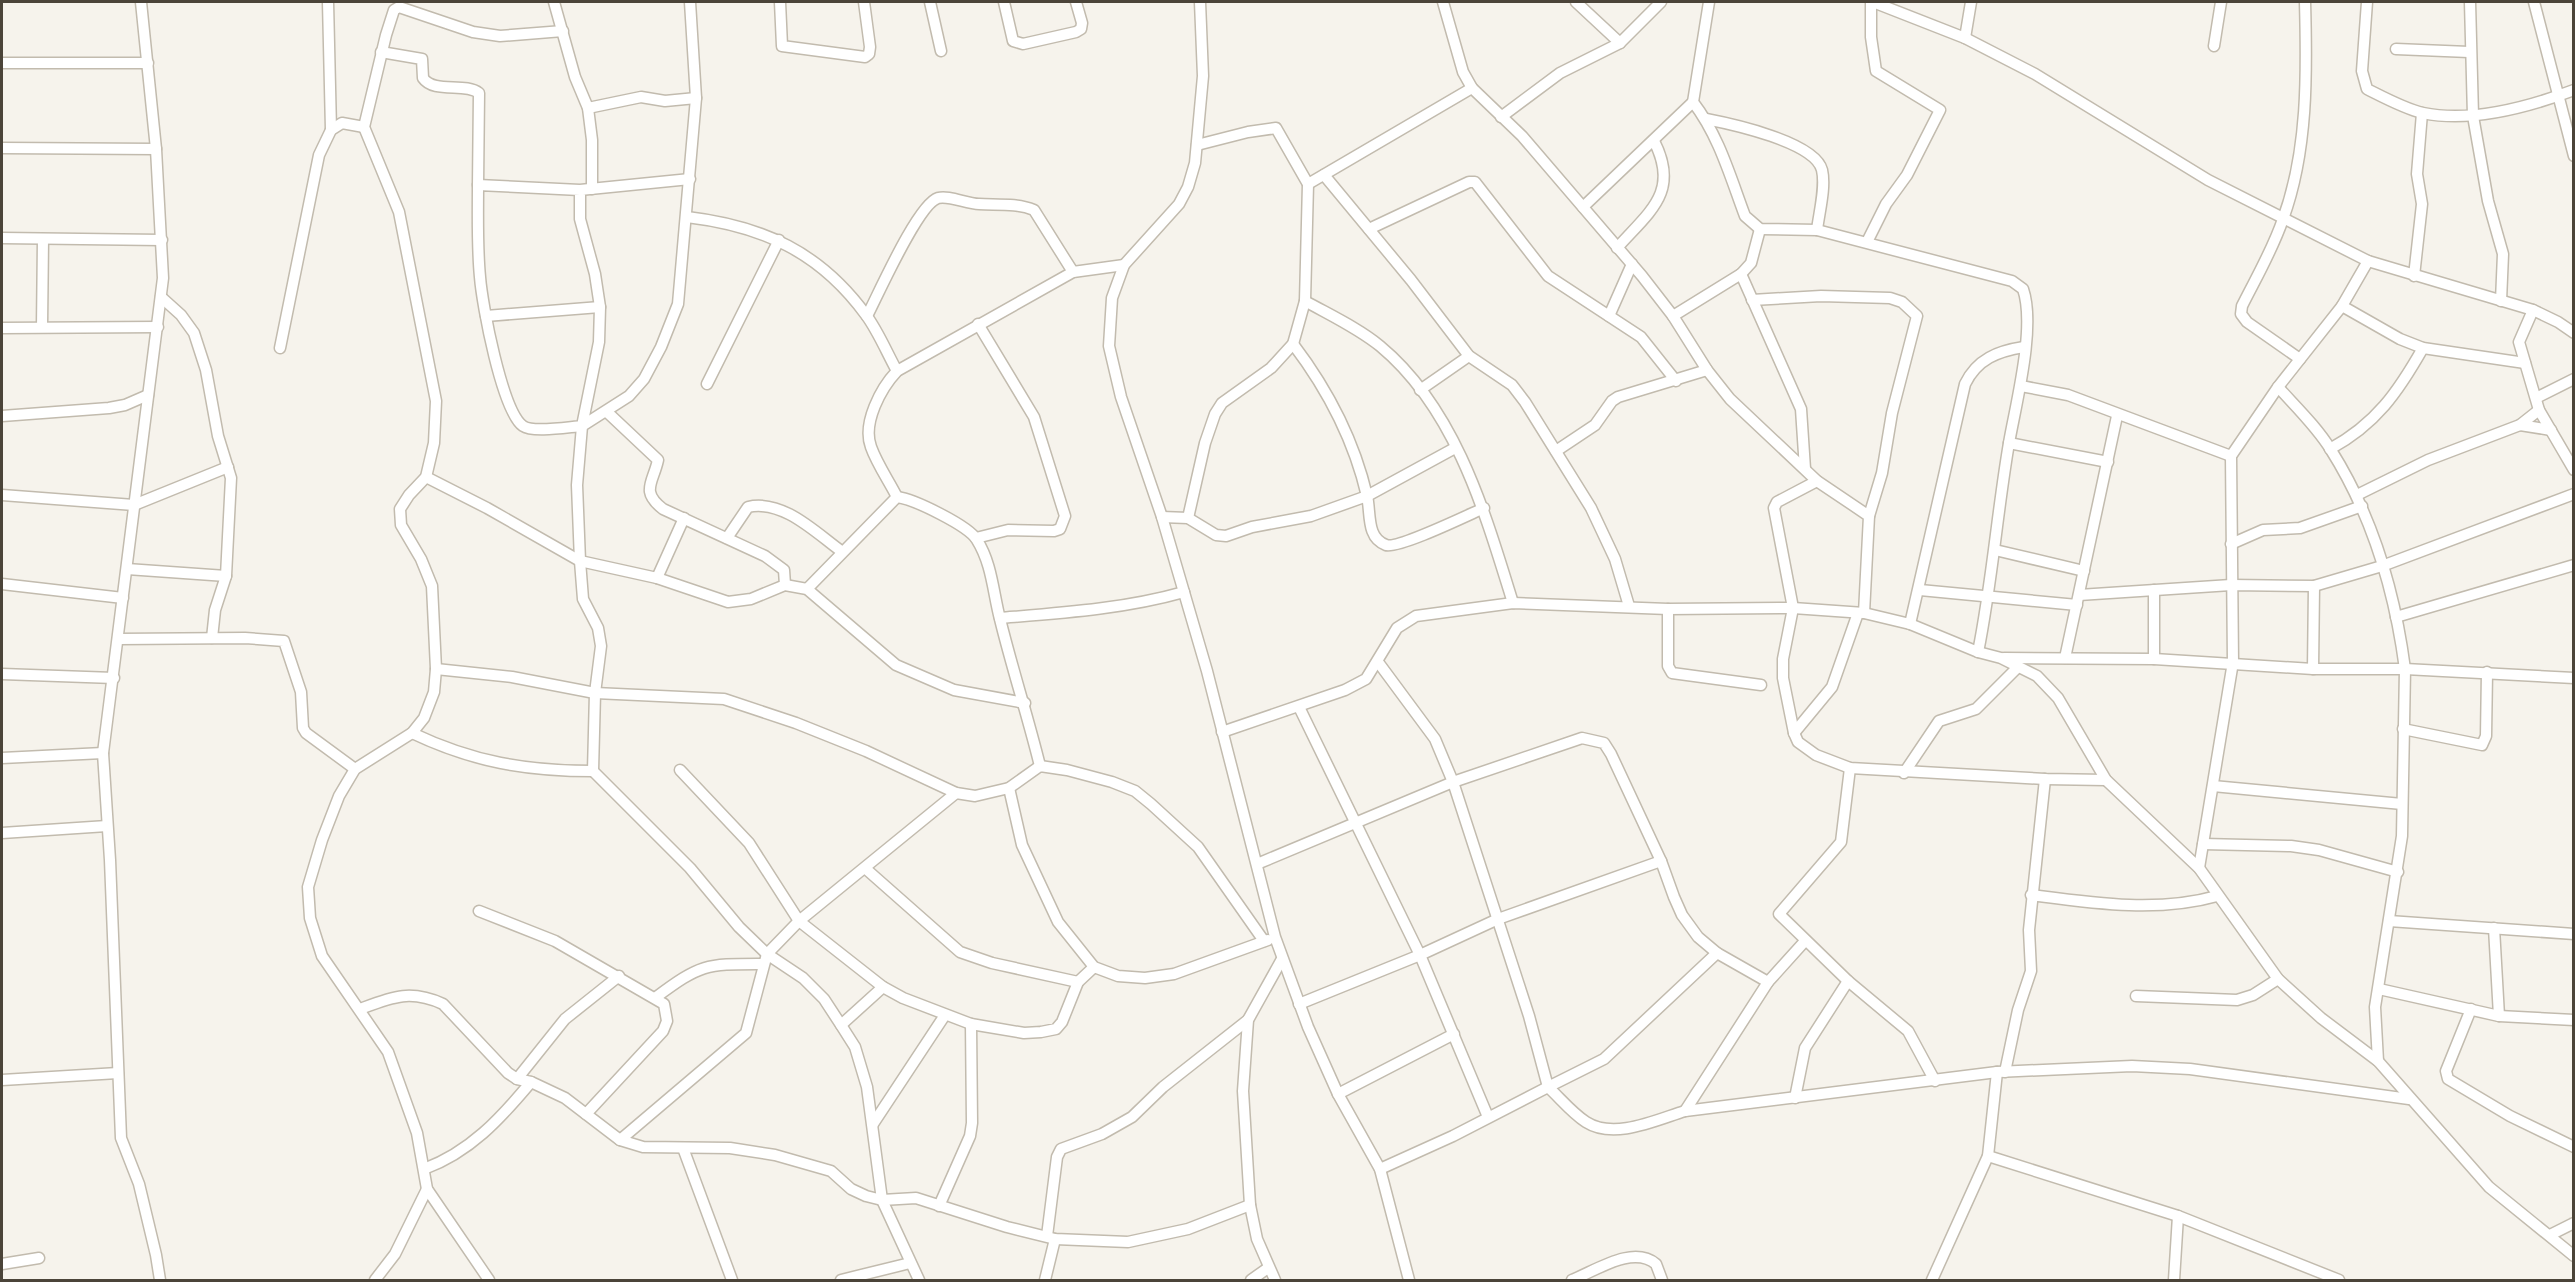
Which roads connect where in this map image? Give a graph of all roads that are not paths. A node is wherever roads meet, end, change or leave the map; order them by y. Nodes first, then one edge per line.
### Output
1 (141, 2) edge
2 (328, 2) edge
3 (554, 2) edge
4 (690, 2) edge
5 (780, 2) edge
6 (864, 2) edge
7 (930, 2) edge
8 (1004, 2) edge
9 (1076, 2) edge
10 (1200, 2) edge
11 (1443, 2) edge
12 (1576, 2) edge
13 (1661, 2) edge
14 (1709, 2) edge
15 (1872, 2) edge
16 (1971, 2) edge
17 (2221, 2) edge
18 (2305, 2) edge
19 (2367, 2) edge
20 (2470, 2) edge
21 (2534, 2) edge
22 (563, 31) junction
23 (1965, 38) junction
24 (1620, 43) junction
25 (2214, 46) dead end
26 (2396, 49) dead end
27 (941, 51) dead end
28 (381, 52) junction
29 (2469, 52) junction
30 (2, 63) edge
31 (148, 63) junction
32 (1472, 88) junction
33 (2574, 90) edge
34 (2560, 95) junction
35 (696, 98) junction
36 (1693, 102) junction
37 (588, 108) junction
38 (2422, 112) junction
39 (2473, 116) junction
40 (1501, 117) junction
41 (1706, 119) junction
42 (364, 127) junction
43 (331, 130) junction
44 (1654, 141) junction
45 (1197, 145) junction
46 (2, 148) edge
47 (156, 149) junction
48 (2574, 156) edge
49 (1324, 175) junction
50 (690, 178) junction
51 (1308, 184) junction
52 (478, 185) junction
53 (592, 189) junction
54 (580, 190) junction
55 (1582, 207) junction
56 (687, 217) junction
57 (2284, 219) junction
58 (1369, 229) junction
59 (1760, 229) junction
60 (1817, 230) junction
61 (2, 238) edge
62 (43, 239) junction
63 (162, 240) junction
64 (779, 240) junction
65 (1867, 242) junction
66 (1617, 248) junction
67 (2368, 261) junction
68 (1632, 264) junction
69 (1124, 265) junction
70 (1073, 272) junction
71 (1741, 274) junction
72 (2414, 276) junction
73 (161, 297) junction
74 (1752, 300) junction
75 (1305, 301) junction
76 (2501, 301) junction
77 (2342, 306) junction
78 (600, 307) junction
79 (2533, 310) junction
80 (1609, 315) junction
81 (486, 316) junction
82 (867, 316) junction
83 (1673, 316) junction
84 (978, 324) junction
85 (42, 327) junction
86 (158, 327) junction
87 (2, 328) edge
88 (2574, 333) edge
89 (1293, 344) junction
90 (2024, 347) junction
91 (280, 348) dead end
92 (2423, 348) junction
93 (1469, 356) junction
94 (2300, 359) junction
95 (2525, 363) junction
96 (1707, 370) junction
97 (897, 371) junction
98 (2574, 379) edge
99 (1676, 381) junction
100 (707, 384) dead end
101 (2021, 386) junction
102 (2278, 387) junction
103 (1420, 390) junction
104 (148, 395) junction
105 (2538, 397) junction
106 (126, 405) junction
107 (2540, 410) junction
108 (607, 412) junction
109 (2, 416) edge
110 (145, 416) junction
111 (2117, 416) junction
112 (2520, 425) junction
113 (582, 426) junction
114 (2551, 430) junction
115 (2009, 443) junction
116 (1455, 448) junction
117 (2330, 449) junction
118 (1556, 451) junction
119 (2231, 456) junction
120 (2108, 462) junction
121 (228, 467) junction
122 (1805, 470) junction
123 (2574, 470) edge
124 (426, 477) junction
125 (1817, 481) junction
126 (2574, 494) edge
127 (2, 495) edge
128 (2357, 495) junction
129 (1367, 496) junction
130 (897, 497) junction
131 (134, 505) junction
132 (2362, 506) junction
133 (1484, 508) junction
134 (1869, 516) junction
135 (684, 518) junction
136 (1162, 518) junction
137 (1188, 518) junction
138 (976, 537) junction
139 (727, 538) junction
140 (2231, 544) junction
141 (1995, 550) junction
142 (841, 551) junction
143 (579, 561) junction
144 (2574, 565) edge
145 (2382, 566) junction
146 (127, 569) junction
147 (2084, 571) junction
148 (226, 576) junction
149 (657, 578) junction
150 (2, 584) edge
151 (785, 585) junction
152 (2231, 585) junction
153 (2314, 586) junction
154 (807, 589) junction
155 (1920, 590) junction
156 (2154, 590) junction
157 (1184, 592) junction
158 (1989, 596) junction
159 (123, 598) junction
160 (2078, 600) junction
161 (1513, 603) junction
162 (1629, 606) junction
163 (1793, 608) junction
164 (1668, 609) junction
165 (1861, 613) junction
166 (2396, 617) junction
167 (1000, 618) junction
168 (1910, 624) junction
169 (212, 638) junction
170 (119, 639) junction
171 (1978, 652) junction
172 (2001, 658) junction
173 (2065, 658) junction
174 (2154, 659) junction
175 (1378, 662) junction
176 (2233, 662) junction
177 (2018, 667) junction
178 (436, 669) junction
179 (2313, 669) junction
180 (2405, 669) junction
181 (2487, 672) junction
182 (2, 674) edge
183 (114, 678) junction
184 (2574, 678) edge
185 (1761, 685) dead end
186 (596, 693) junction
187 (1025, 703) junction
188 (1299, 707) junction
189 (2403, 729) junction
190 (1222, 732) junction
191 (412, 733) junction
192 (1794, 733) junction
193 (103, 753) junction
194 (2, 758) edge
195 (1040, 766) junction
196 (1850, 768) junction
197 (356, 769) junction
198 (681, 770) dead end
199 (593, 771) junction
200 (1904, 773) junction
201 (2044, 779) junction
202 (2106, 780) junction
203 (1453, 782) junction
204 (2212, 786) junction
205 (1009, 788) junction
206 (956, 793) junction
207 (2402, 804) junction
208 (1354, 823) junction
209 (107, 826) junction
210 (2, 833) edge
211 (2203, 844) junction
212 (1661, 861) junction
213 (1257, 864) junction
214 (2199, 868) junction
215 (866, 869) junction
216 (2398, 872) junction
217 (2031, 895) junction
218 (2217, 896) junction
219 (478, 911) dead end
220 (1498, 919) junction
221 (799, 921) junction
222 (2389, 921) junction
223 (2494, 928) junction
224 (2574, 934) edge
225 (1269, 939) junction
226 (1805, 941) junction
227 (1717, 953) junction
228 (1420, 955) junction
229 (765, 959) junction
230 (1282, 959) junction
231 (1094, 967) junction
232 (619, 976) junction
233 (2278, 979) junction
234 (1848, 981) junction
235 (1078, 982) junction
236 (1768, 982) junction
237 (883, 987) junction
238 (2379, 989) junction
239 (2136, 996) dead end
240 (655, 998) junction
241 (1299, 1004) junction
242 (360, 1009) junction
243 (2471, 1009) junction
244 (945, 1015) junction
245 (2499, 1016) junction
246 (1248, 1020) junction
247 (2574, 1020) edge
248 (841, 1024) junction
249 (971, 1024) junction
250 (1454, 1034) junction
251 (2378, 1061) junction
252 (118, 1072) junction
253 (2001, 1072) junction
254 (517, 1079) junction
255 (2, 1080) edge
256 (1935, 1081) junction
257 (531, 1082) junction
258 (1548, 1087) junction
259 (1338, 1095) junction
260 (1795, 1098) junction
261 (2409, 1100) junction
262 (1685, 1111) junction
263 (586, 1114) junction
264 (1488, 1117) junction
265 (873, 1124) junction
266 (620, 1140) junction
267 (2574, 1147) edge
268 (683, 1148) junction
269 (1988, 1156) junction
270 (1380, 1168) junction
271 (424, 1169) junction
272 (427, 1189) junction
273 (882, 1200) junction
274 (1250, 1205) junction
275 (939, 1206) junction
276 (2178, 1216) junction
277 (2574, 1223) edge
278 (2550, 1235) junction
279 (1051, 1238) junction
280 (2574, 1256) edge
281 (39, 1258) dead end
282 (910, 1263) junction
283 (2, 1264) edge
284 (1268, 1268) junction
285 (160, 1281) edge
286 (375, 1281) edge
287 (489, 1281) edge
288 (732, 1281) edge
289 (841, 1281) edge
290 (919, 1281) edge
291 (1046, 1281) edge
292 (1251, 1281) edge
293 (1275, 1281) edge
294 (1409, 1281) edge
295 (1572, 1281) edge
296 (1662, 1281) edge
297 (1932, 1281) edge
298 (2174, 1281) edge
299 (2339, 1281) edge

1 - 31 street
2 - 43 street
3 - 22 street
4 - 35 street
5 - 6 street
7 - 27 street
8 - 9 street
10 - 45 street
11 - 32 street
12 - 24 street
13 - 24 street
14 - 36 street
15 - 23 street
15 - 65 street
16 - 23 street
17 - 25 street
18 - 57 street
19 - 38 street
20 - 29 street
21 - 34 street
22 - 28 street
22 - 37 street
23 - 57 street
24 - 40 street
26 - 29 street
28 - 42 street
28 - 52 street
29 - 39 street
30 - 31 street
31 - 47 street
32 - 40 street
32 - 49 street
33 - 34 street
34 - 39 street
34 - 48 street
35 - 37 street
35 - 50 street
36 - 41 street
36 - 44 street
37 - 53 street
38 - 39 street
38 - 72 street
39 - 76 street
40 - 55 street
41 - 59 street
41 - 60 street
42 - 43 street
42 - 124 street
43 - 91 street
44 - 55 street
44 - 66 street
45 - 51 street
45 - 69 street
46 - 47 street
47 - 63 street
49 - 51 street
49 - 58 street
50 - 53 street
50 - 56 street
51 - 75 street
52 - 54 street
52 - 81 street
53 - 54 street
54 - 78 street
55 - 66 street
56 - 64 street
56 - 108 street
57 - 67 street
57 - 94 street
58 - 80 street
58 - 93 street
59 - 60 street
59 - 71 street
60 - 65 street
61 - 62 street
62 - 63 street
62 - 85 street
63 - 73 street
64 - 82 street
64 - 100 street
65 - 90 street
66 - 68 street
67 - 72 street
67 - 77 street
68 - 80 street
68 - 83 street
69 - 70 street
69 - 136 street
70 - 82 street
70 - 84 street
71 - 74 street
71 - 83 street
72 - 76 street
73 - 86 street
73 - 121 street
74 - 122 street
74 - 134 street
75 - 89 street
75 - 103 street
76 - 79 street
77 - 92 street
77 - 94 street
78 - 81 street
78 - 113 street
79 - 88 street
79 - 95 street
80 - 99 street
81 - 113 street
82 - 97 street
83 - 96 street
84 - 97 street
84 - 138 street
85 - 86 street
85 - 87 street
86 - 104 street
89 - 129 street
89 - 137 street
90 - 101 street
90 - 155 street
92 - 95 street
92 - 117 street
93 - 103 street
93 - 118 street
94 - 102 street
95 - 105 street
96 - 99 street
96 - 122 street
97 - 130 street
98 - 105 street
99 - 118 street
101 - 111 street
101 - 115 street
102 - 117 street
102 - 119 street
103 - 116 street
104 - 106 street
104 - 110 street
105 - 107 street
106 - 109 street
106 - 110 street
107 - 112 street
107 - 114 street
108 - 113 street
108 - 135 street
110 - 131 street
111 - 119 street
111 - 120 street
112 - 114 street
112 - 128 street
113 - 143 street
114 - 123 street
115 - 120 street
115 - 141 street
116 - 129 street
116 - 133 street
117 - 128 street
118 - 162 street
119 - 140 street
120 - 147 street
121 - 131 street
121 - 148 street
122 - 125 street
124 - 143 street
124 - 178 street
125 - 134 street
125 - 163 street
126 - 145 street
127 - 131 street
128 - 132 street
129 - 133 street
129 - 137 street
130 - 138 street
130 - 142 street
131 - 146 street
132 - 140 street
132 - 145 street
133 - 161 street
134 - 165 street
135 - 139 street
135 - 149 street
136 - 137 street
136 - 157 street
138 - 167 street
139 - 142 street
139 - 151 street
140 - 152 street
141 - 147 street
141 - 158 street
142 - 154 street
143 - 149 street
143 - 186 street
144 - 166 street
145 - 153 street
145 - 166 street
146 - 148 street
146 - 159 street
147 - 160 street
148 - 169 street
149 - 151 street
150 - 159 street
151 - 154 street
152 - 153 street
152 - 156 street
152 - 176 street
153 - 179 street
154 - 187 street
155 - 158 street
155 - 168 street
156 - 160 street
156 - 174 street
157 - 167 street
157 - 190 street
158 - 160 street
158 - 171 street
159 - 170 street
160 - 173 street
161 - 162 street
161 - 175 street
162 - 164 street
163 - 164 street
163 - 165 street
163 - 192 street
164 - 185 street
165 - 168 street
165 - 192 street
166 - 180 street
167 - 187 street
168 - 171 street
169 - 170 street
169 - 197 street
170 - 183 street
171 - 172 street
172 - 173 street
172 - 177 street
173 - 174 street
174 - 176 street
175 - 188 street
175 - 203 street
176 - 179 street
176 - 204 street
177 - 200 street
177 - 202 street
178 - 186 street
178 - 191 street
179 - 180 street
180 - 181 street
180 - 189 street
181 - 184 street
181 - 189 street
182 - 183 street
183 - 193 street
186 - 199 street
186 - 206 street
187 - 195 street
188 - 190 street
188 - 208 street
189 - 207 street
190 - 213 street
191 - 197 street
191 - 199 street
192 - 196 street
193 - 194 street
193 - 209 street
195 - 205 street
195 - 225 street
196 - 200 street
196 - 226 street
197 - 242 street
198 - 221 street
199 - 229 street
200 - 201 street
201 - 202 street
201 - 217 street
202 - 214 street
203 - 208 street
203 - 212 street
203 - 220 street
204 - 207 street
204 - 211 street
205 - 206 street
205 - 231 street
206 - 215 street
207 - 216 street
208 - 213 street
208 - 228 street
209 - 210 street
209 - 252 street
211 - 214 street
211 - 216 street
212 - 220 street
212 - 227 street
213 - 225 street
214 - 218 street
215 - 221 street
215 - 235 street
216 - 222 street
217 - 218 street
217 - 253 street
218 - 233 street
219 - 232 street
220 - 228 street
220 - 258 street
221 - 229 street
221 - 237 street
222 - 223 street
222 - 238 street
223 - 224 street
223 - 245 street
225 - 230 street
225 - 231 street
226 - 234 street
226 - 236 street
227 - 236 street
227 - 258 street
228 - 241 street
228 - 250 street
229 - 240 street
229 - 248 street
229 - 266 street
230 - 241 street
230 - 246 street
231 - 235 street
232 - 240 street
232 - 254 street
233 - 239 street
233 - 251 street
234 - 256 street
234 - 260 street
235 - 249 street
236 - 262 street
237 - 244 street
237 - 248 street
238 - 243 street
238 - 251 street
240 - 263 street
241 - 259 street
242 - 254 street
242 - 271 street
243 - 245 street
243 - 267 street
244 - 249 street
244 - 265 street
245 - 247 street
246 - 274 street
246 - 279 street
248 - 265 street
249 - 275 street
250 - 259 street
250 - 264 street
251 - 261 street
252 - 255 street
252 - 285 street
253 - 256 street
253 - 261 street
253 - 269 street
254 - 257 street
256 - 260 street
257 - 263 street
257 - 271 street
258 - 262 street
258 - 264 street
259 - 270 street
260 - 262 street
261 - 278 street
263 - 266 street
264 - 270 street
265 - 273 street
266 - 268 street
268 - 273 street
268 - 288 street
269 - 276 street
269 - 297 street
270 - 294 street
271 - 272 street
272 - 286 street
272 - 287 street
273 - 275 street
273 - 282 street
274 - 279 street
274 - 284 street
275 - 279 street
276 - 298 street
276 - 299 street
277 - 278 street
278 - 280 street
279 - 291 street
281 - 283 street
282 - 289 street
282 - 290 street
284 - 292 street
284 - 293 street
295 - 296 street

